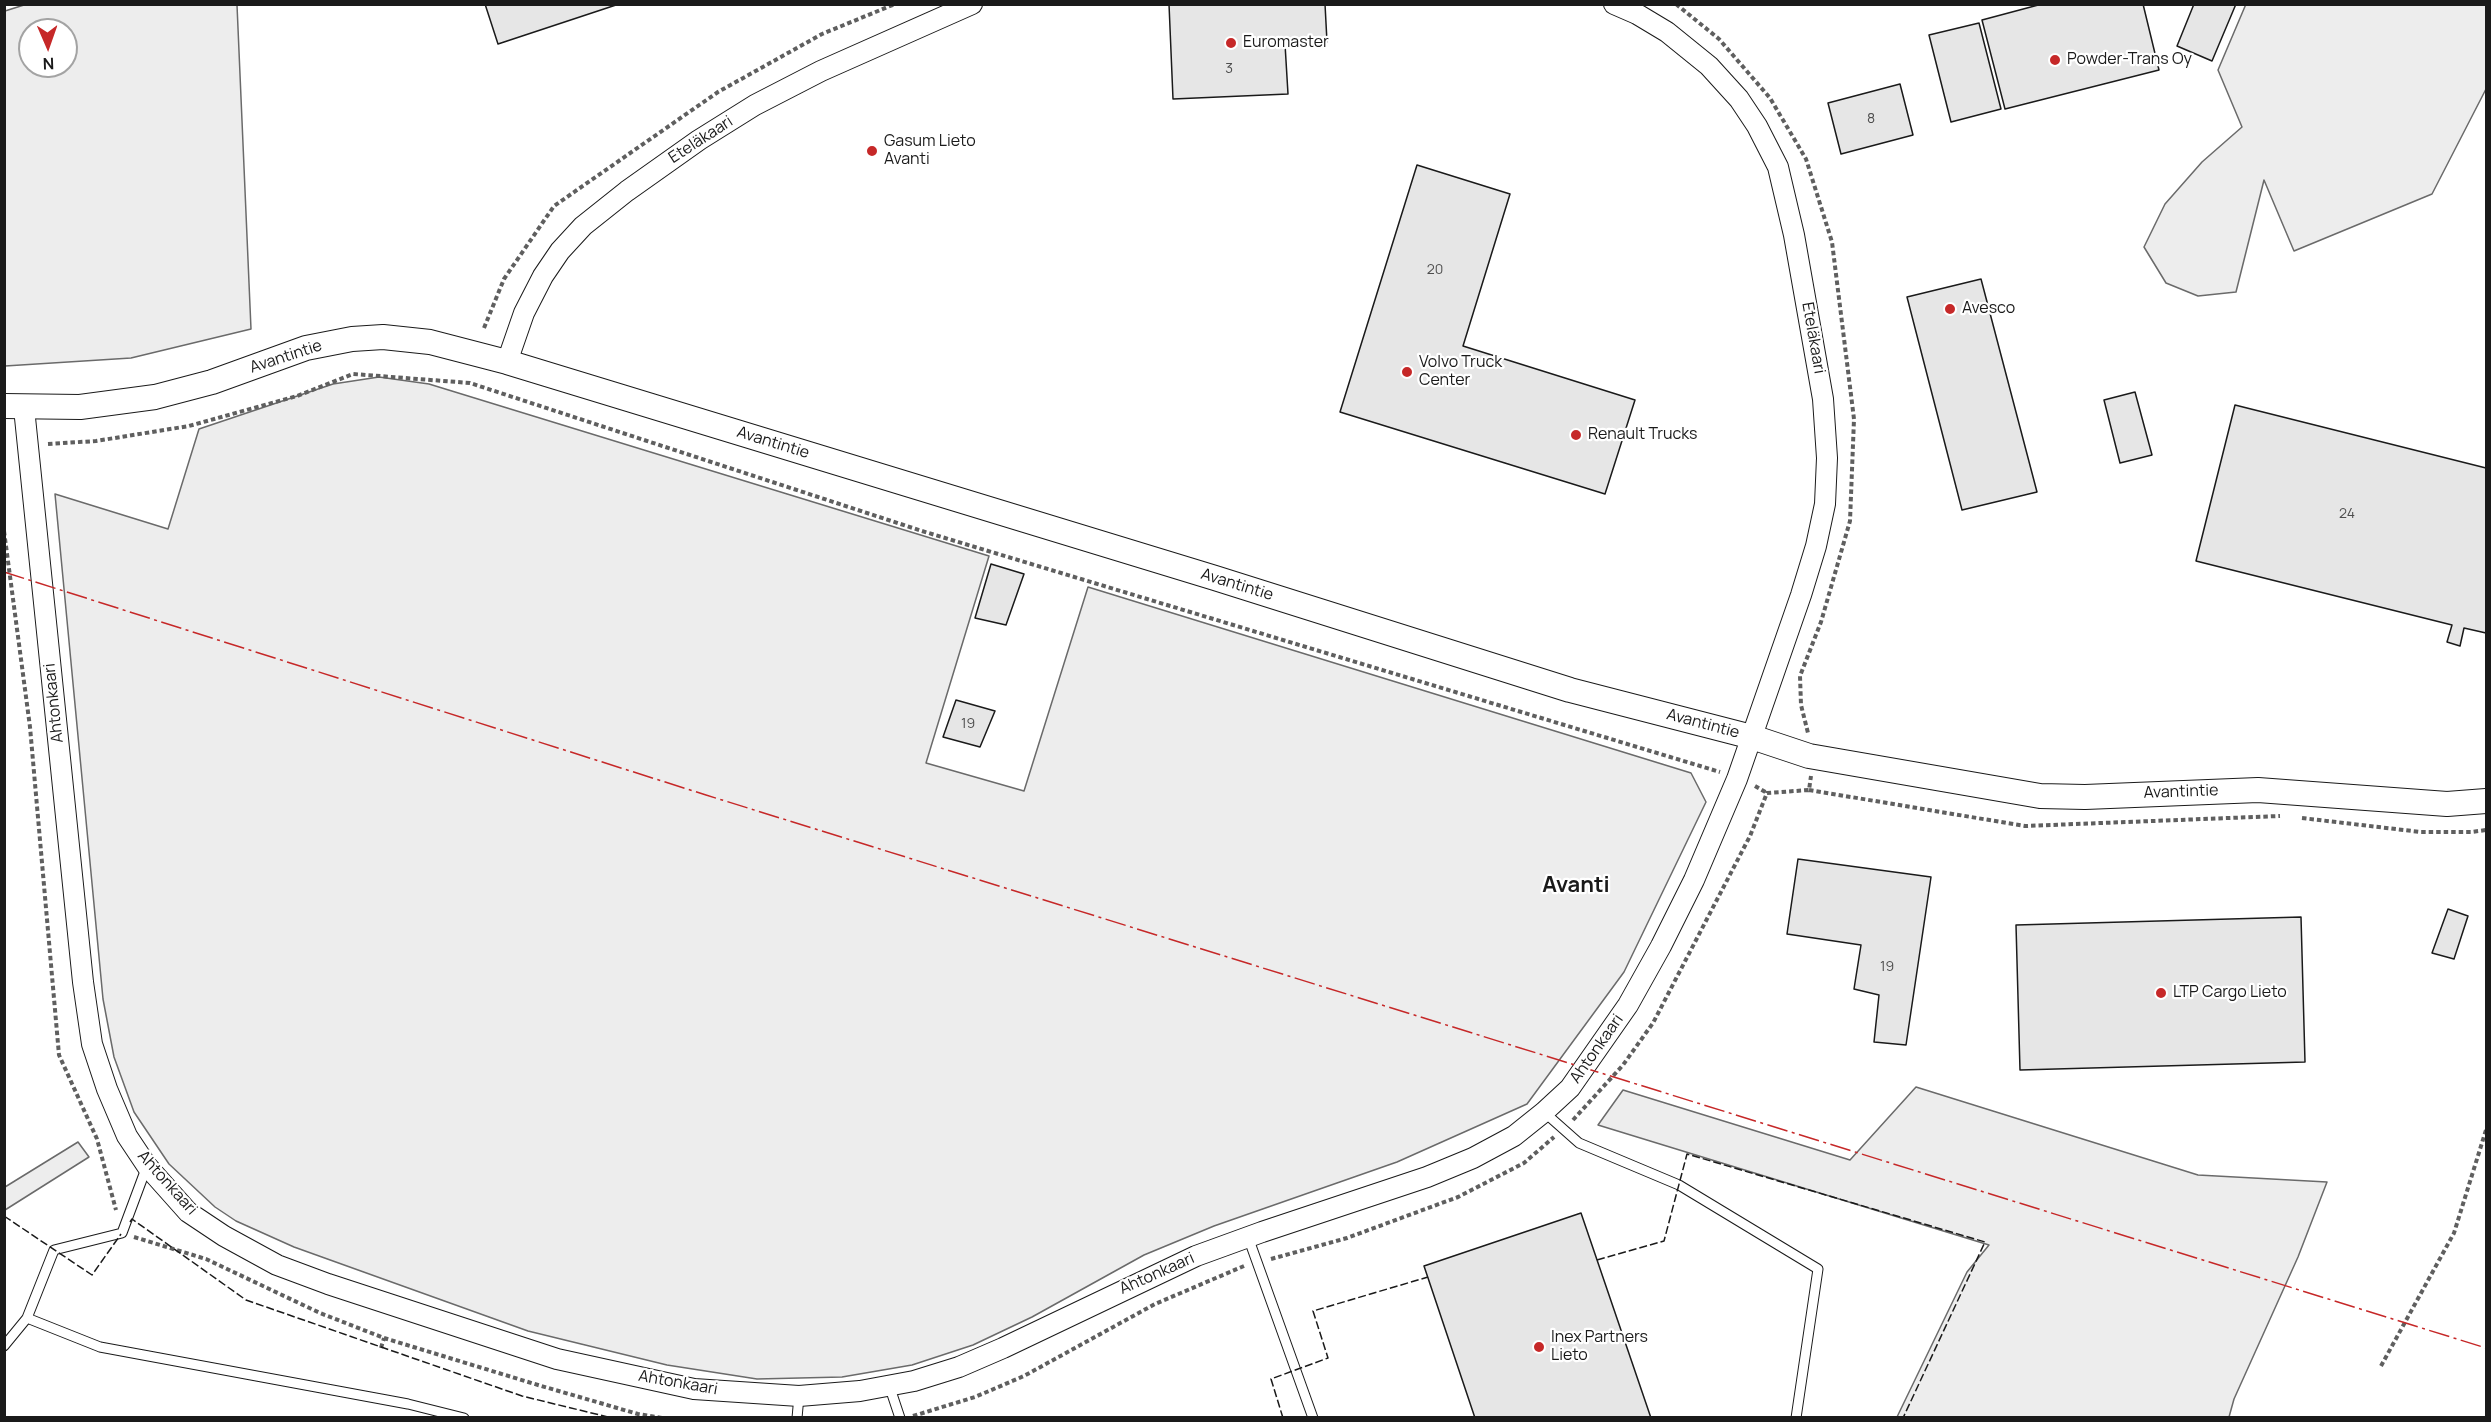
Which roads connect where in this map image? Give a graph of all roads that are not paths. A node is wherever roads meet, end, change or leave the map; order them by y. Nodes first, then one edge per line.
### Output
1 (1614, 4) edge
2 (960, 6) edge
3 (507, 362) junction
4 (14, 407) edge
5 (1752, 737) junction
6 (2487, 801) edge
7 (1544, 1112) junction
8 (147, 1167) junction
9 (1248, 1237) junction
10 (27, 1318) junction
11 (4, 1346) edge
12 (889, 1385) junction
13 (799, 1396) junction
14 (464, 1418) edge
15 (797, 1418) edge
16 (900, 1418) edge
17 (1313, 1418) edge
18 (1796, 1418) edge

1 - 5 street, Eteläkaari
2 - 3 street, Eteläkaari
3 - 4 street, Avantintie
3 - 5 street, Avantintie
4 - 8 street, Ahtonkaari
5 - 6 street, Avantintie
5 - 7 street, Ahtonkaari
7 - 9 street, Ahtonkaari
7 - 18 lane
8 - 10 lane
8 - 13 street, Ahtonkaari
9 - 12 street, Ahtonkaari
9 - 17 lane
10 - 11 lane
10 - 14 lane
12 - 13 street, Ahtonkaari
12 - 16 lane
13 - 15 lane

